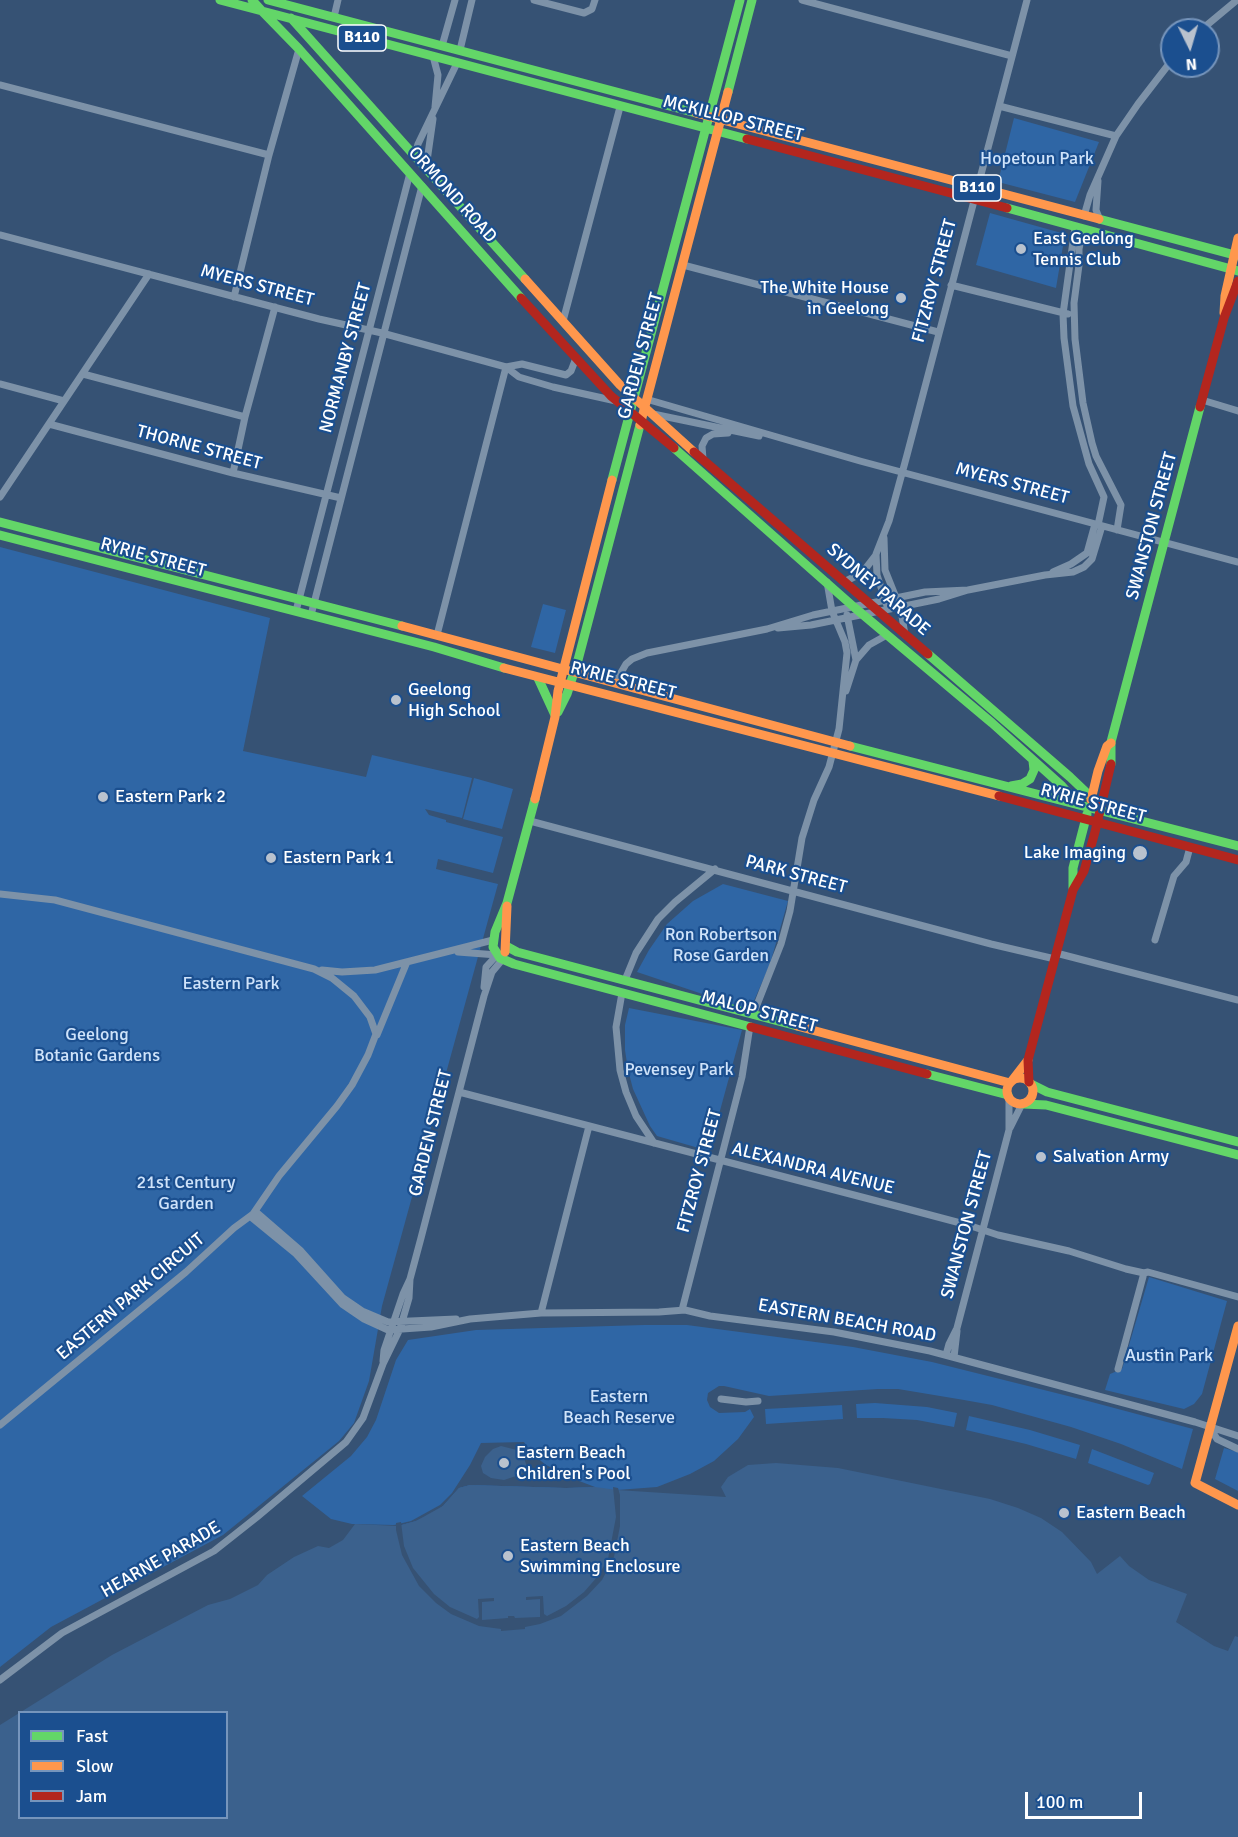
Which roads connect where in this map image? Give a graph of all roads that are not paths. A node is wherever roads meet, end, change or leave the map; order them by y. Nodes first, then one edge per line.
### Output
1 (220, 0) edge
2 (252, 0) edge
3 (338, 0) edge
4 (455, 0) edge
5 (472, 0) edge
6 (534, 0) edge
7 (595, 0) edge
8 (740, 0) edge
9 (752, 0) edge
10 (802, 0) edge
11 (1027, 0) edge
12 (1237, 0) edge
13 (272, 1) edge
14 (262, 11) junction
15 (334, 17) junction
16 (290, 18) junction
17 (1215, 18) edge
18 (442, 46) junction
19 (299, 49) junction
20 (460, 50) junction
21 (433, 56) junction
22 (1012, 56) junction
23 (457, 63) junction
24 (1160, 76) edge
25 (0, 85) edge
26 (999, 106) junction
27 (620, 107) junction
28 (434, 113) junction
29 (708, 115) junction
30 (721, 118) junction
31 (705, 128) junction
32 (717, 131) junction
33 (1116, 136) junction
34 (269, 155) junction
35 (415, 155) junction
36 (426, 168) junction
37 (410, 173) junction
38 (1098, 179) junction
39 (422, 186) junction
40 (978, 188) junction
41 (974, 199) junction
42 (1084, 216) junction
43 (1101, 220) junction
44 (1079, 229) junction
45 (0, 234) edge
46 (1100, 234) junction
47 (1238, 238) edge
48 (1236, 256) edge
49 (388, 259) junction
50 (401, 263) junction
51 (683, 265) junction
52 (1234, 270) edge
53 (149, 274) junction
54 (1238, 281) edge
55 (951, 285) junction
56 (234, 297) junction
57 (275, 307) junction
58 (1064, 314) junction
59 (1074, 315) junction
60 (1224, 318) junction
61 (563, 321) junction
62 (370, 330) junction
63 (938, 332) junction
64 (382, 333) junction
65 (1065, 352) junction
66 (1077, 352) junction
67 (576, 358) junction
68 (642, 363) junction
69 (655, 366) junction
70 (506, 367) junction
71 (557, 373) junction
72 (82, 374) junction
73 (0, 384) edge
74 (553, 387) junction
75 (633, 397) junction
76 (1202, 400) junction
77 (64, 401) junction
78 (625, 406) junction
79 (645, 411) junction
80 (1238, 411) edge
81 (245, 417) junction
82 (49, 424) junction
83 (736, 432) junction
84 (777, 438) junction
85 (621, 443) junction
86 (634, 446) junction
87 (703, 460) junction
88 (902, 471) junction
89 (233, 473) junction
90 (327, 495) junction
91 (0, 497) edge
92 (341, 498) junction
93 (0, 522) edge
94 (1098, 525) junction
95 (1117, 530) junction
96 (0, 535) edge
97 (884, 536) junction
98 (597, 537) junction
99 (609, 541) junction
100 (1164, 542) junction
101 (876, 554) junction
102 (1079, 559) junction
103 (1238, 562) edge
104 (1084, 567) junction
105 (1045, 575) junction
106 (827, 582) junction
107 (844, 582) junction
108 (968, 590) junction
109 (896, 598) junction
110 (299, 599) junction
111 (885, 600) junction
112 (314, 603) junction
113 (870, 604) junction
114 (900, 607) junction
115 (850, 608) junction
116 (578, 610) junction
117 (884, 610) junction
118 (297, 611) junction
119 (832, 611) junction
120 (591, 613) junction
121 (311, 615) junction
122 (863, 615) junction
123 (848, 618) junction
124 (836, 620) junction
125 (767, 628) junction
126 (437, 635) junction
127 (887, 635) junction
128 (905, 635) junction
129 (434, 647) junction
130 (856, 660) junction
131 (563, 669) junction
132 (575, 672) junction
133 (538, 678) junction
134 (560, 683) junction
135 (615, 683) junction
136 (571, 685) junction
137 (843, 696) junction
138 (555, 717) junction
139 (1112, 742) junction
140 (835, 747) junction
141 (1033, 761) junction
142 (1009, 787) junction
143 (1090, 802) junction
144 (1078, 804) junction
145 (1100, 810) junction
146 (1085, 819) junction
147 (530, 820) junction
148 (1097, 822) junction
149 (1238, 846) edge
150 (1190, 847) junction
151 (1238, 860) edge
152 (715, 869) junction
153 (793, 890) junction
154 (1073, 890) junction
155 (0, 894) edge
156 (507, 903) junction
157 (493, 940) junction
158 (1155, 940) dead end
159 (506, 946) junction
160 (449, 952) junction
161 (1055, 956) junction
162 (499, 957) junction
163 (407, 962) junction
164 (572, 966) junction
165 (314, 969) junction
166 (568, 979) junction
167 (626, 980) junction
168 (622, 993) junction
169 (1238, 1000) edge
170 (753, 1014) junction
171 (750, 1026) junction
172 (376, 1038) junction
173 (1028, 1060) junction
174 (1011, 1082) junction
175 (1030, 1083) junction
176 (459, 1092) junction
177 (1008, 1096) junction
178 (1022, 1104) junction
179 (1099, 1106) junction
180 (1095, 1118) junction
181 (1172, 1125) junction
182 (589, 1126) junction
183 (1009, 1130) junction
184 (1169, 1137) junction
185 (1238, 1142) edge
186 (654, 1143) junction
187 (1238, 1155) edge
188 (720, 1160) junction
189 (253, 1214) junction
190 (984, 1230) junction
191 (1146, 1273) junction
192 (410, 1279) junction
193 (1238, 1297) edge
194 (682, 1310) junction
195 (541, 1313) junction
196 (470, 1319) junction
197 (403, 1321) junction
198 (395, 1322) junction
199 (1238, 1326) edge
200 (400, 1329) junction
201 (392, 1330) junction
202 (950, 1356) junction
203 (383, 1364) junction
204 (1118, 1369) dead end
205 (721, 1399) dead end
206 (758, 1401) dead end
207 (0, 1425) edge
208 (1210, 1428) junction
209 (1238, 1436) edge
210 (1238, 1449) edge
211 (1238, 1505) edge
212 (0, 1680) edge

1 - 14 main road, MCKILLOP STREET
2 - 14 main road, ORMOND ROAD
3 - 15 street
4 - 18 street
5 - 20 street, NORMANBY STREET
6 - 7 street
8 - 29 main road, GARDEN STREET
9 - 30 main road, GARDEN STREET
10 - 22 street
11 - 22 street, FITZROY STREET
12 - 17 street
13 - 15 main road, MCKILLOP STREET / B110
13 - 16 main road, ORMOND ROAD
14 - 16 main road, MCKILLOP STREET / B110
14 - 19 main road, ORMOND ROAD
15 - 18 main road, MCKILLOP STREET / B110
16 - 21 main road, MCKILLOP STREET / B110
16 - 35 main road, ORMOND ROAD
18 - 20 main road, MCKILLOP STREET / B110
18 - 23 main road
19 - 34 street
19 - 37 main road, ORMOND ROAD
20 - 23 main road, NORMANBY STREET
20 - 29 main road, MCKILLOP STREET / B110
21 - 23 main road, MCKILLOP STREET / B110
21 - 28 street, NORMANBY STREET
22 - 26 street, FITZROY STREET
23 - 27 main road, MCKILLOP STREET / B110
23 - 28 street, NORMANBY STREET
24 - 33 street
25 - 34 street
26 - 33 street
26 - 40 street, FITZROY STREET
27 - 31 main road, MCKILLOP STREET / B110
27 - 61 street
28 - 35 street, NORMANBY STREET
28 - 36 street, NORMANBY STREET
29 - 30 main road, MCKILLOP STREET / B110
29 - 31 main road, GARDEN STREET
30 - 32 main road, GARDEN STREET
30 - 40 main road, MCKILLOP STREET / B110
31 - 32 main road, MCKILLOP STREET / B110
31 - 68 main road, GARDEN STREET
32 - 41 main road, MCKILLOP STREET / B110
32 - 51 main road, GARDEN STREET
33 - 38 street
34 - 56 street
35 - 36 main road, ORMOND ROAD
35 - 37 main road, NORMANBY STREET
36 - 39 main road, NORMANBY STREET
36 - 61 main road, ORMOND ROAD
37 - 39 main road, ORMOND ROAD
37 - 49 street, NORMANBY STREET
38 - 42 street
38 - 43 street
39 - 50 street, NORMANBY STREET
39 - 67 main road, ORMOND ROAD
40 - 41 street, FITZROY STREET
40 - 42 main road, MCKILLOP STREET / B110
41 - 44 main road, MCKILLOP STREET / B110
41 - 55 street, FITZROY STREET
42 - 43 main road, MCKILLOP STREET / B110
42 - 46 main road
43 - 48 main road, MCKILLOP STREET / B110
44 - 46 main road, MCKILLOP STREET / B110
44 - 58 street
44 - 59 street
45 - 53 street, MYERS STREET
46 - 52 main road, MCKILLOP STREET / B110
47 - 48 main road, SWANSTON STREET
48 - 52 main road, SWANSTON STREET
49 - 50 street
49 - 62 street, NORMANBY STREET
50 - 64 street, NORMANBY STREET
51 - 63 street
51 - 69 main road, GARDEN STREET
52 - 60 main road, SWANSTON STREET
53 - 56 street, MYERS STREET
53 - 72 street
54 - 60 main road, SWANSTON STREET
55 - 58 street
55 - 63 street, FITZROY STREET
56 - 57 street, MYERS STREET
57 - 62 street, MYERS STREET
57 - 81 street
58 - 59 street
58 - 65 street
59 - 66 street
60 - 76 main road, SWANSTON STREET
61 - 75 main road, ORMOND ROAD
62 - 64 street, MYERS STREET
62 - 90 street, NORMANBY STREET
63 - 88 street, FITZROY STREET
64 - 70 street, MYERS STREET
64 - 92 street, NORMANBY STREET
65 - 66 street
65 - 94 street
66 - 95 street
67 - 71 street
67 - 78 main road, ORMOND ROAD
68 - 69 main road
68 - 75 main road, GARDEN STREET
69 - 79 main road, GARDEN STREET
70 - 71 street, MYERS STREET
70 - 74 street, MYERS STREET
70 - 126 street
71 - 74 street
72 - 77 street
72 - 81 street
73 - 77 street
74 - 78 street, MYERS STREET
75 - 78 main road, GARDEN STREET
75 - 79 main road, SYDNEY PARADE
76 - 80 street
76 - 100 main road, SWANSTON STREET
77 - 82 street
78 - 79 main road, SYDNEY PARADE
78 - 85 main road, GARDEN STREET
79 - 83 street, MYERS STREET
79 - 84 street, MYERS STREET
79 - 86 main road, GARDEN STREET
79 - 87 main road, SYDNEY PARADE
79 - 106 main road, SYDNEY PARADE
81 - 89 street
82 - 89 street, THORNE STREET
82 - 91 street
83 - 84 street, MYERS STREET
83 - 87 street
84 - 88 street, MYERS STREET
85 - 86 main road
85 - 98 main road, GARDEN STREET
86 - 99 main road, GARDEN STREET
87 - 107 main road, SYDNEY PARADE
88 - 94 street, MYERS STREET
88 - 97 street, FITZROY STREET
89 - 90 street, THORNE STREET
90 - 92 street, THORNE STREET
90 - 110 street, NORMANBY STREET
92 - 112 street, NORMANBY STREET
93 - 110 main road, RYRIE STREET
94 - 95 street, MYERS STREET
94 - 102 street
94 - 104 street
95 - 100 street, MYERS STREET
96 - 118 main road, RYRIE STREET
97 - 101 street, FITZROY STREET
97 - 109 street, FITZROY STREET
98 - 99 main road
98 - 116 main road, GARDEN STREET
99 - 120 main road, GARDEN STREET
100 - 103 street, MYERS STREET
100 - 139 main road, SWANSTON STREET
101 - 107 street, FITZROY STREET
101 - 111 street
102 - 104 street
102 - 105 street
104 - 105 street
105 - 108 street
106 - 115 main road, SYDNEY PARADE
106 - 119 street, FITZROY STREET
107 - 113 main road, SYDNEY PARADE
108 - 109 street
108 - 114 street
109 - 111 street
109 - 114 street, FITZROY STREET
110 - 112 main road, RYRIE STREET
110 - 118 street, NORMANBY STREET
111 - 113 street
111 - 117 street
112 - 121 street, NORMANBY STREET
112 - 126 main road, RYRIE STREET
113 - 115 street
113 - 117 main road, SYDNEY PARADE
114 - 117 street
114 - 128 street, FITZROY STREET
115 - 119 street
115 - 122 main road, SYDNEY PARADE
115 - 123 street, FITZROY STREET
116 - 120 main road
116 - 131 main road, GARDEN STREET
117 - 122 street
117 - 128 main road, SYDNEY PARADE
118 - 121 main road, RYRIE STREET
119 - 124 street, FITZROY STREET
119 - 125 street
120 - 132 main road, GARDEN STREET
121 - 129 main road, RYRIE STREET
122 - 123 street
122 - 127 main road, SYDNEY PARADE
123 - 124 street
123 - 130 street, FITZROY STREET
124 - 125 street
124 - 137 street, FITZROY STREET
125 - 135 street
126 - 129 main road
126 - 131 main road, RYRIE STREET
127 - 130 street, FITZROY STREET
127 - 141 main road, SYDNEY PARADE
128 - 143 main road, SYDNEY PARADE
129 - 133 main road, RYRIE STREET
130 - 137 street, FITZROY STREET
131 - 132 main road, RYRIE STREET
131 - 134 main road, GARDEN STREET
132 - 135 main road, RYRIE STREET
132 - 136 main road, GARDEN STREET
133 - 134 main road, RYRIE STREET
133 - 138 main road
134 - 136 main road, RYRIE STREET
134 - 138 main road, GARDEN STREET
135 - 140 main road, RYRIE STREET
136 - 138 main road, GARDEN STREET
136 - 140 main road, RYRIE STREET
137 - 140 street, FITZROY STREET
138 - 147 main road, GARDEN STREET
139 - 143 main road, SWANSTON STREET
139 - 145 main road, SWANSTON STREET
140 - 142 main road, RYRIE STREET
140 - 146 main road, RYRIE STREET
140 - 153 street, FITZROY STREET
141 - 142 main road
141 - 144 main road, SYDNEY PARADE
142 - 144 main road, RYRIE STREET
143 - 144 main road, RYRIE STREET
143 - 145 main road, RYRIE STREET
143 - 146 main road, SWANSTON STREET
144 - 146 main road
145 - 148 main road, SWANSTON STREET
145 - 149 main road, RYRIE STREET
146 - 148 main road, RYRIE STREET
146 - 154 main road, SWANSTON STREET
147 - 152 street, PARK STREET
147 - 156 main road, GARDEN STREET
148 - 150 main road, RYRIE STREET
148 - 154 main road, SWANSTON STREET
150 - 151 main road, RYRIE STREET
150 - 158 street
152 - 153 street, PARK STREET
152 - 167 street
153 - 161 street, PARK STREET
153 - 170 street, FITZROY STREET
154 - 161 main road, SWANSTON STREET
155 - 165 street
156 - 157 main road, GARDEN STREET
156 - 159 main road, GARDEN STREET
157 - 160 street
157 - 162 main road
159 - 162 main road, GARDEN STREET
159 - 164 main road, MALOP STREET
160 - 162 street
160 - 163 street
161 - 169 street, PARK STREET
161 - 173 main road, SWANSTON STREET
162 - 166 main road, MALOP STREET
162 - 176 street, GARDEN STREET
163 - 165 street
163 - 172 street, EASTERN PARK CIRCUIT
164 - 166 main road
164 - 167 main road, MALOP STREET
165 - 172 street
166 - 168 main road, MALOP STREET
167 - 168 main road
167 - 170 main road, MALOP STREET
168 - 171 main road, MALOP STREET
168 - 186 street
170 - 171 main road, FITZROY STREET
170 - 174 main road, MALOP STREET
171 - 177 main road, MALOP STREET
171 - 188 street, FITZROY STREET
172 - 189 street, EASTERN PARK CIRCUIT
173 - 174 main road, SWANSTON STREET
173 - 175 main road, SWANSTON STREET
174 - 175 main road
174 - 177 main road
175 - 178 main road
175 - 179 main road
176 - 182 street, ALEXANDRA AVENUE
176 - 192 street, GARDEN STREET
177 - 178 main road
177 - 183 street, SWANSTON STREET
178 - 180 main road
178 - 183 street, SWANSTON STREET
179 - 180 main road
179 - 181 main road
180 - 184 main road
181 - 184 main road
181 - 185 main road
182 - 186 street, ALEXANDRA AVENUE
182 - 195 street
183 - 190 street, SWANSTON STREET
184 - 187 main road
186 - 188 street, ALEXANDRA AVENUE
188 - 190 street, ALEXANDRA AVENUE
188 - 194 street, FITZROY STREET
189 - 198 street
189 - 201 street
189 - 207 street, EASTERN PARK CIRCUIT
190 - 191 street, ALEXANDRA AVENUE
190 - 202 street, SWANSTON STREET
191 - 193 street, ALEXANDRA AVENUE
191 - 204 street
192 - 197 street, GARDEN STREET
192 - 198 street, GARDEN STREET
194 - 195 street, EASTERN BEACH ROAD
194 - 202 street, EASTERN BEACH ROAD
195 - 196 street, EASTERN BEACH ROAD
196 - 197 street, EASTERN BEACH ROAD
196 - 200 street, EASTERN BEACH ROAD
197 - 198 street, EASTERN BEACH ROAD
197 - 200 street, GARDEN STREET
198 - 201 street, GARDEN STREET
199 - 208 main road
200 - 201 street, EASTERN BEACH ROAD
200 - 203 street, HEARNE PARADE
201 - 203 street, HEARNE PARADE
202 - 208 street, EASTERN BEACH ROAD
203 - 212 street, HEARNE PARADE
205 - 206 street
208 - 209 street, EASTERN BEACH ROAD
208 - 210 street
208 - 211 main road

